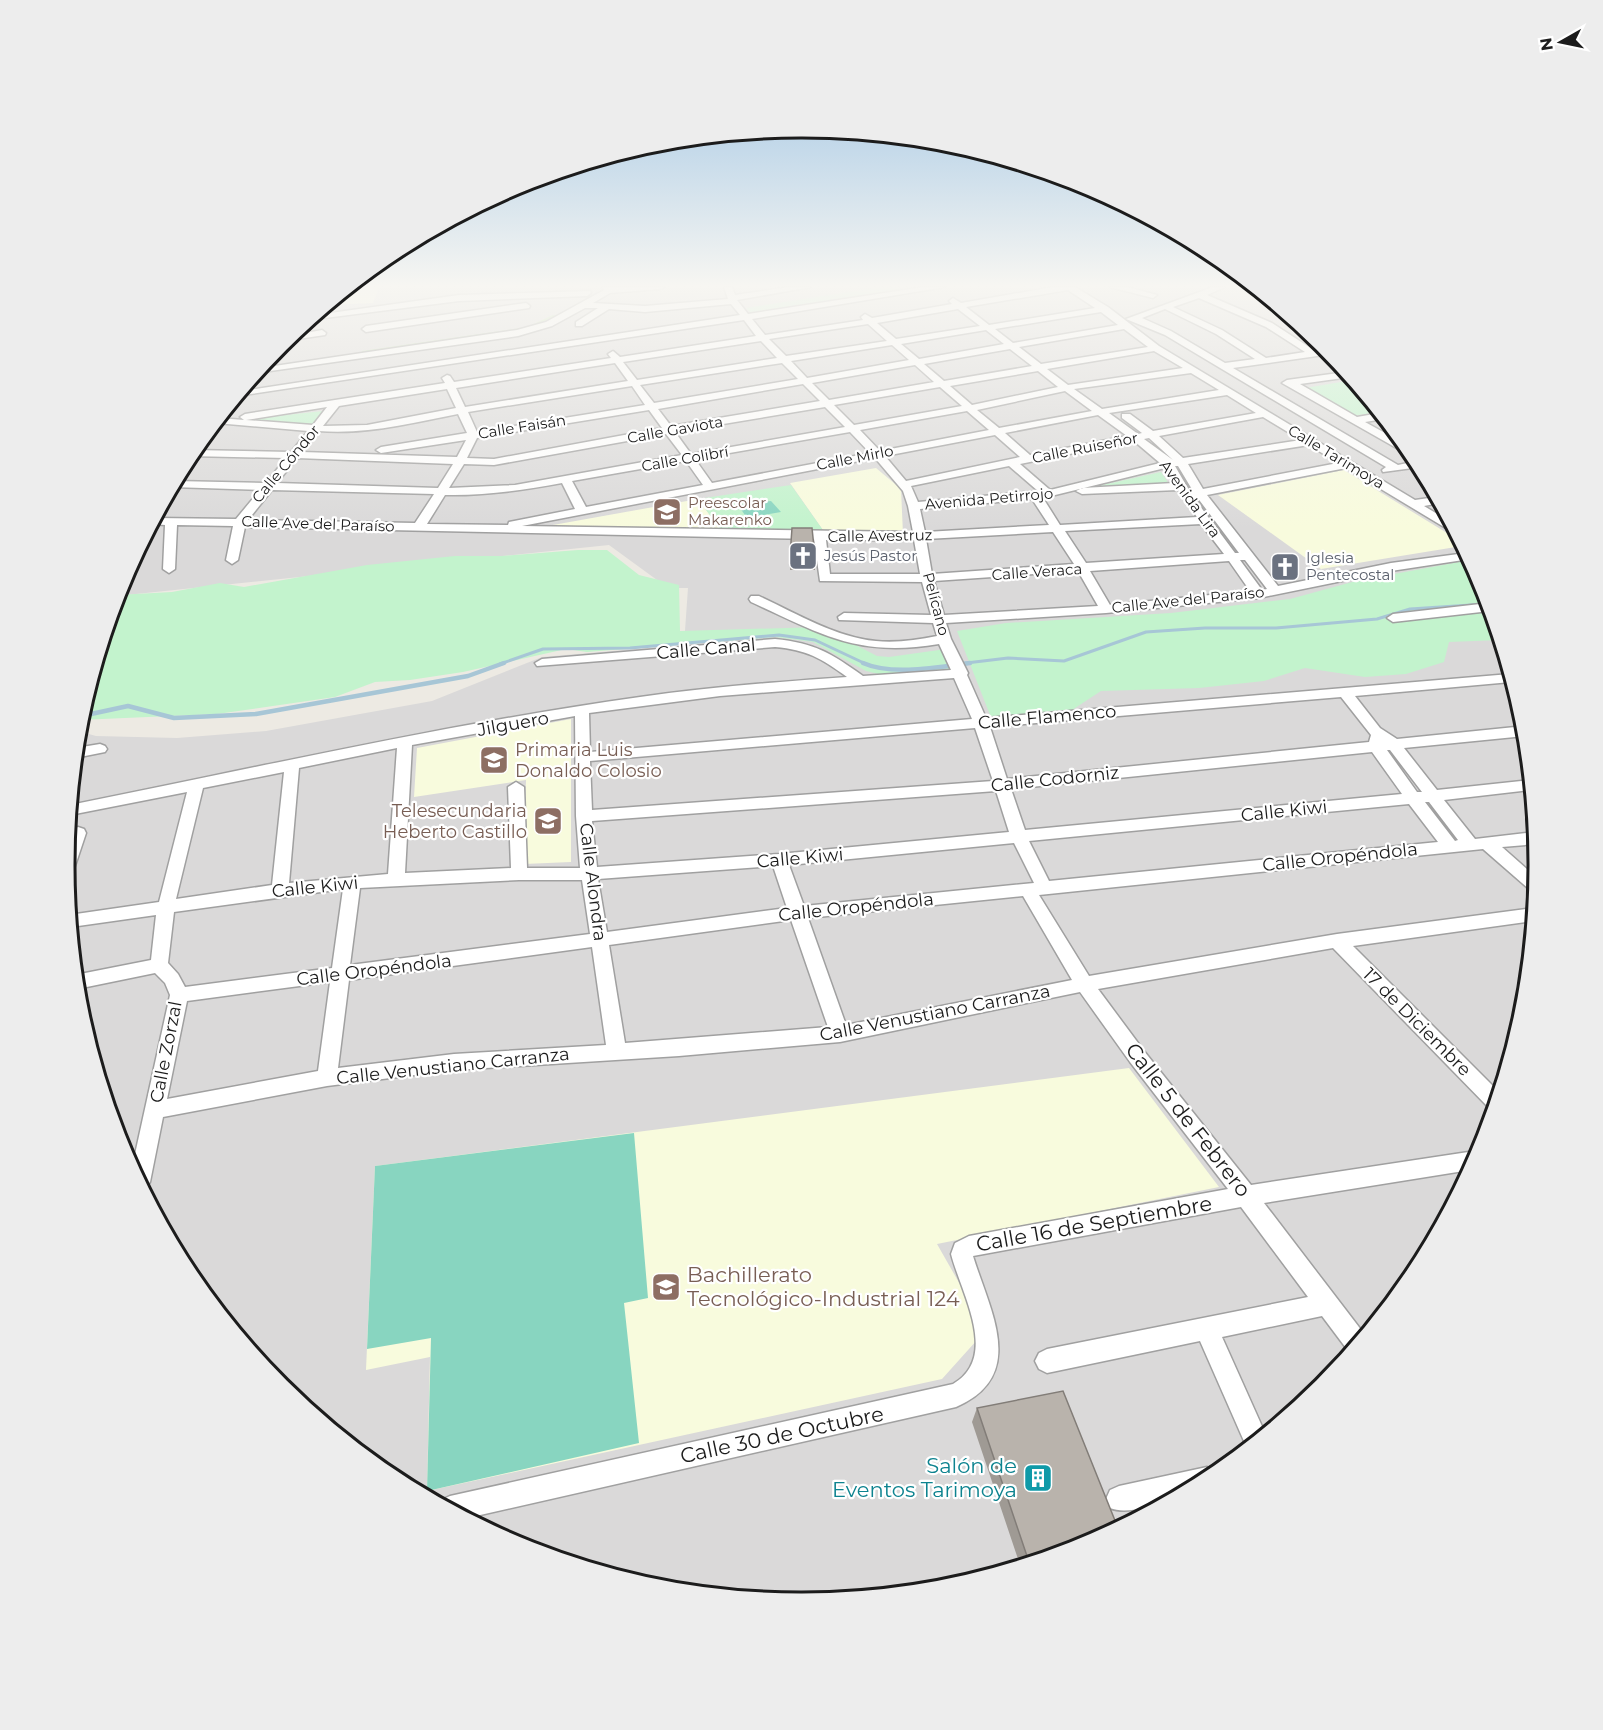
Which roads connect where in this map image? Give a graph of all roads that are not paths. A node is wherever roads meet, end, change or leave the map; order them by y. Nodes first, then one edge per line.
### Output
1 (424, 368) edge
2 (442, 368) edge
3 (568, 368) edge
4 (624, 368) edge
5 (738, 368) edge
6 (793, 368) edge
7 (880, 368) edge
8 (923, 368) edge
9 (1034, 368) edge
10 (1039, 368) edge
11 (1059, 368) edge
12 (1188, 368) edge
13 (1227, 368) edge
14 (1192, 370) junction
15 (1064, 371) dead end
16 (1339, 376) edge
17 (804, 380) junction
18 (1077, 382) junction
19 (1291, 383) junction
20 (636, 384) junction
21 (944, 384) junction
22 (451, 386) junction
23 (1259, 387) junction
24 (1066, 388) junction
25 (1227, 392) junction
26 (248, 395) edge
27 (290, 398) junction
28 (336, 404) junction
29 (828, 405) junction
30 (1106, 405) junction
31 (651, 407) junction
32 (970, 408) junction
33 (462, 410) junction
34 (1265, 414) junction
35 (230, 417) edge
36 (1373, 417) edge
37 (1356, 420) junction
38 (226, 422) edge
39 (851, 428) junction
40 (316, 429) junction
41 (668, 430) junction
42 (996, 431) junction
43 (473, 435) junction
44 (1152, 435) junction
45 (1387, 435) edge
46 (1136, 437) junction
47 (1310, 441) junction
48 (203, 453) edge
49 (293, 454) junction
50 (876, 454) junction
51 (347, 456) junction
52 (688, 458) junction
53 (1028, 459) junction
54 (461, 460) junction
55 (1011, 462) junction
56 (1181, 462) junction
57 (1168, 464) junction
58 (1347, 464) junction
59 (1409, 466) edge
60 (1396, 468) junction
61 (1364, 474) junction
62 (566, 480) junction
63 (183, 484) edge
64 (905, 484) junction
65 (268, 486) junction
66 (710, 487) junction
67 (443, 491) junction
68 (1185, 491) junction
69 (1048, 494) junction
70 (1201, 495) junction
71 (1431, 501) edge
72 (1414, 504) junction
73 (914, 506) junction
74 (582, 511) junction
75 (1205, 520) junction
76 (1441, 520) edge
77 (162, 521) edge
78 (171, 521) junction
79 (240, 522) junction
80 (419, 527) junction
81 (1058, 529) junction
82 (482, 530) junction
83 (820, 536) junction
84 (920, 536) junction
85 (1249, 556) junction
86 (1232, 557) junction
87 (1459, 557) edge
88 (232, 560) dead end
89 (169, 569) dead end
90 (1083, 569) junction
91 (927, 578) junction
92 (1275, 591) junction
93 (1259, 594) junction
94 (755, 599) dead end
95 (1481, 608) edge
96 (1106, 609) junction
97 (844, 616) dead end
98 (1394, 618) dead end
99 (940, 619) junction
100 (944, 639) junction
101 (542, 663) dead end
102 (957, 664) junction
103 (1503, 679) edge
104 (861, 681) junction
105 (1345, 692) junction
106 (582, 711) junction
107 (981, 723) junction
108 (1516, 732) edge
109 (1376, 738) junction
110 (405, 742) junction
111 (1393, 744) junction
112 (99, 749) dead end
113 (84, 752) edge
114 (583, 757) junction
115 (292, 765) junction
116 (1002, 785) junction
117 (196, 786) junction
118 (1523, 786) edge
119 (516, 787) dead end
120 (1434, 796) junction
121 (1413, 798) junction
122 (78, 809) edge
123 (584, 816) junction
124 (78, 833) dead end
125 (1018, 837) junction
126 (76, 839) edge
127 (1527, 839) edge
128 (1478, 843) junction
129 (1450, 846) junction
130 (779, 860) junction
131 (519, 874) junction
132 (589, 874) junction
133 (396, 880) junction
134 (1527, 880) edge
135 (352, 882) junction
136 (1036, 888) junction
137 (280, 890) junction
138 (166, 907) junction
139 (797, 913) junction
140 (1526, 915) edge
141 (78, 920) edge
142 (600, 940) junction
143 (1337, 941) junction
144 (159, 965) junction
145 (340, 975) junction
146 (84, 980) edge
147 (1086, 984) junction
148 (179, 995) junction
149 (840, 1034) junction
150 (616, 1051) junction
151 (327, 1078) junction
152 (1490, 1096) edge
153 (155, 1110) junction
154 (1464, 1162) edge
155 (142, 1169) edge
156 (1246, 1196) junction
157 (963, 1250) joint
158 (1327, 1304) junction
159 (1206, 1328) junction
160 (1353, 1338) edge
161 (1047, 1360) dead end
162 (1253, 1434) edge
163 (1177, 1486) edge
164 (1119, 1499) dead end
165 (461, 1507) edge

1 - 27 street
2 - 22 street
3 - 22 street
4 - 20 street
5 - 20 street
6 - 17 street, Pelícano
7 - 17 street, Calle Faisán
8 - 21 street
9 - 21 street, Calle Gaviota
10 - 24 street, Avenida Lira
11 - 15 street
12 - 14 street, Calle Tarimoya
13 - 23 street
14 - 18 street, Calle Colibrí
14 - 25 street, Calle Tarimoya
16 - 19 street
17 - 29 street, Pelícano
17 - 31 street, Calle Faisán
18 - 24 street, Calle Colibrí
18 - 30 street, Avenida Lira
19 - 23 street
19 - 37 street
20 - 31 street
20 - 33 street
21 - 29 street, Calle Gaviota
21 - 32 street
22 - 28 street
22 - 33 street
23 - 60 street
24 - 30 street, Avenida Lira
24 - 32 street, Calle Colibrí
25 - 30 street, Calle Mirlo
25 - 34 street, Calle Tarimoya
26 - 27 street
27 - 28 street
27 - 35 street
28 - 40 street, Calle Cóndor
29 - 39 street, Pelícano
29 - 41 street, Calle Gaviota
30 - 42 street, Calle Mirlo
30 - 44 street, Avenida Lira
30 - 46 street, Avenida Lira
31 - 41 street
31 - 43 street, Calle Faisán
32 - 39 street, Calle Colibrí
32 - 42 street
33 - 40 street
33 - 43 street
34 - 44 street, Calle Ruiseñor
34 - 47 street, Calle Tarimoya
36 - 37 street
37 - 45 street
38 - 40 street
39 - 50 street, Pelícano
39 - 52 street, Calle Colibrí
40 - 49 street, Calle Cóndor
41 - 52 street
41 - 54 street, Calle Gaviota
42 - 50 street, Calle Mirlo
42 - 53 street
43 - 51 street, Calle Faisán
43 - 54 street
44 - 46 street, Calle Ruiseñor
44 - 56 street, Avenida Lira
46 - 53 street, Calle Ruiseñor
46 - 57 street, Avenida Lira
47 - 56 street, Avenida Petirrojo
47 - 58 street, Calle Tarimoya
48 - 49 street, Calle Gaviota
49 - 51 street, Calle Gaviota
49 - 65 street, Calle Cóndor
50 - 64 street, Pelícano
50 - 66 street, Calle Mirlo
51 - 54 street, Calle Gaviota
52 - 62 street, Calle Colibrí
52 - 66 street
53 - 55 street, Calle Ruiseñor
54 - 67 street
55 - 64 street, Calle Ruiseñor
55 - 69 street
56 - 57 street, Avenida Petirrojo
56 - 70 street, Avenida Lira
57 - 68 street, Avenida Lira
57 - 69 street, Avenida Petirrojo
58 - 61 street, Calle Tarimoya
58 - 70 street
59 - 60 street
60 - 61 street
61 - 72 street, Calle Tarimoya
62 - 67 street, Calle Colibrí
62 - 74 street
63 - 65 street, Calle Colibrí
64 - 73 street, Pelícano
65 - 67 street, Calle Colibrí
65 - 79 street, Calle Cóndor
66 - 74 street, Calle Mirlo
67 - 80 street
68 - 69 street
68 - 70 street
68 - 75 street, Avenida Lira
69 - 73 street, Avenida Petirrojo
69 - 81 street
70 - 85 street, Avenida Lira
71 - 72 street
72 - 76 street, Calle Tarimoya
73 - 84 street, Pelícano
74 - 82 street, Calle Mirlo
75 - 81 street, Calle Avestruz
75 - 86 street, Avenida Lira
77 - 78 street, Calle Ave del Paraíso
78 - 79 street, Calle Ave del Paraíso
78 - 89 street
79 - 80 street, Calle Ave del Paraíso
79 - 88 street, Calle Cóndor
80 - 82 street, Calle Ave del Paraíso
81 - 84 street, Calle Avestruz
81 - 90 street
82 - 83 street, Calle Avestruz
83 - 84 street, Calle Avestruz
83 - 91 street, Calle Veraca
84 - 91 street, Pelícano
85 - 86 street, Calle Veraca
85 - 92 street, Avenida Lira
86 - 90 street, Calle Veraca
86 - 93 street, Avenida Lira
87 - 92 street, Calle Ave del Paraíso
90 - 91 street, Calle Veraca
90 - 96 street
91 - 99 street, Pelícano
92 - 93 street, Calle Ave del Paraíso
93 - 96 street, Calle Ave del Paraíso
94 - 100 street
95 - 98 street
96 - 99 street, Calle Ave del Paraíso
97 - 99 street, Calle Ave del Paraíso
99 - 100 street, Pelícano
100 - 102 street, Pelícano
101 - 104 street, Calle Canal
102 - 104 street, Jilguero
102 - 107 street, Pelícano
103 - 105 street, Calle Flamenco
104 - 106 street, Jilguero
105 - 107 street, Calle Flamenco
105 - 109 street
106 - 110 street, Jilguero
106 - 114 street, Calle Alondra
107 - 114 street, Calle Flamenco
107 - 116 street, Pelícano
108 - 111 street
109 - 111 street
109 - 116 street, Calle Codorniz
109 - 121 street
110 - 115 street, Jilguero
110 - 133 street
111 - 120 street
112 - 113 street
114 - 123 street, Calle Alondra
115 - 117 street, Jilguero
115 - 137 street
116 - 123 street, Calle Codorniz
116 - 125 street, Pelícano
117 - 122 street, Jilguero
117 - 138 street
118 - 120 street, Calle Kiwi
119 - 131 street
120 - 121 street, Calle Kiwi
120 - 128 street
121 - 125 street, Calle Kiwi
121 - 129 street
123 - 132 street, Calle Alondra
124 - 126 street
125 - 130 street, Calle Kiwi
125 - 136 street, Pelícano
127 - 128 street, Calle Oropéndola
128 - 129 street, Calle Oropéndola
128 - 134 street
129 - 136 street, Calle Oropéndola
130 - 132 street, Calle Kiwi
130 - 139 street
131 - 132 street, Calle Kiwi
131 - 133 street, Calle Kiwi
132 - 142 street, Calle Alondra
133 - 135 street, Calle Kiwi
135 - 137 street, Calle Kiwi
135 - 145 street
136 - 139 street, Calle Oropéndola
136 - 147 street, Calle 5 de Febrero
137 - 138 street, Calle Kiwi
138 - 141 street, Calle Kiwi
138 - 144 street
139 - 142 street, Calle Oropéndola
139 - 149 street
140 - 143 street, Calle Venustiano Carranza
142 - 145 street, Calle Oropéndola
142 - 150 street, Calle Alondra
143 - 147 street, Calle Venustiano Carranza
143 - 152 street, 17 de Diciembre
144 - 146 street
144 - 148 street, Calle Zorzal
145 - 148 street, Calle Oropéndola
145 - 151 street
147 - 149 street, Calle Venustiano Carranza
147 - 156 street, Calle 5 de Febrero
148 - 153 street, Calle Zorzal
149 - 150 street, Calle Venustiano Carranza
150 - 151 street, Calle Venustiano Carranza
151 - 153 street, Calle Venustiano Carranza
153 - 155 street, Calle Zorzal
154 - 156 street, Calle 16 de Septiembre
156 - 157 street, Calle 16 de Septiembre
156 - 158 street, Calle 5 de Febrero
157 - 165 street, Calle 30 de Octubre
158 - 159 street
158 - 160 street, Calle 5 de Febrero
159 - 161 street
159 - 162 street
163 - 164 street

